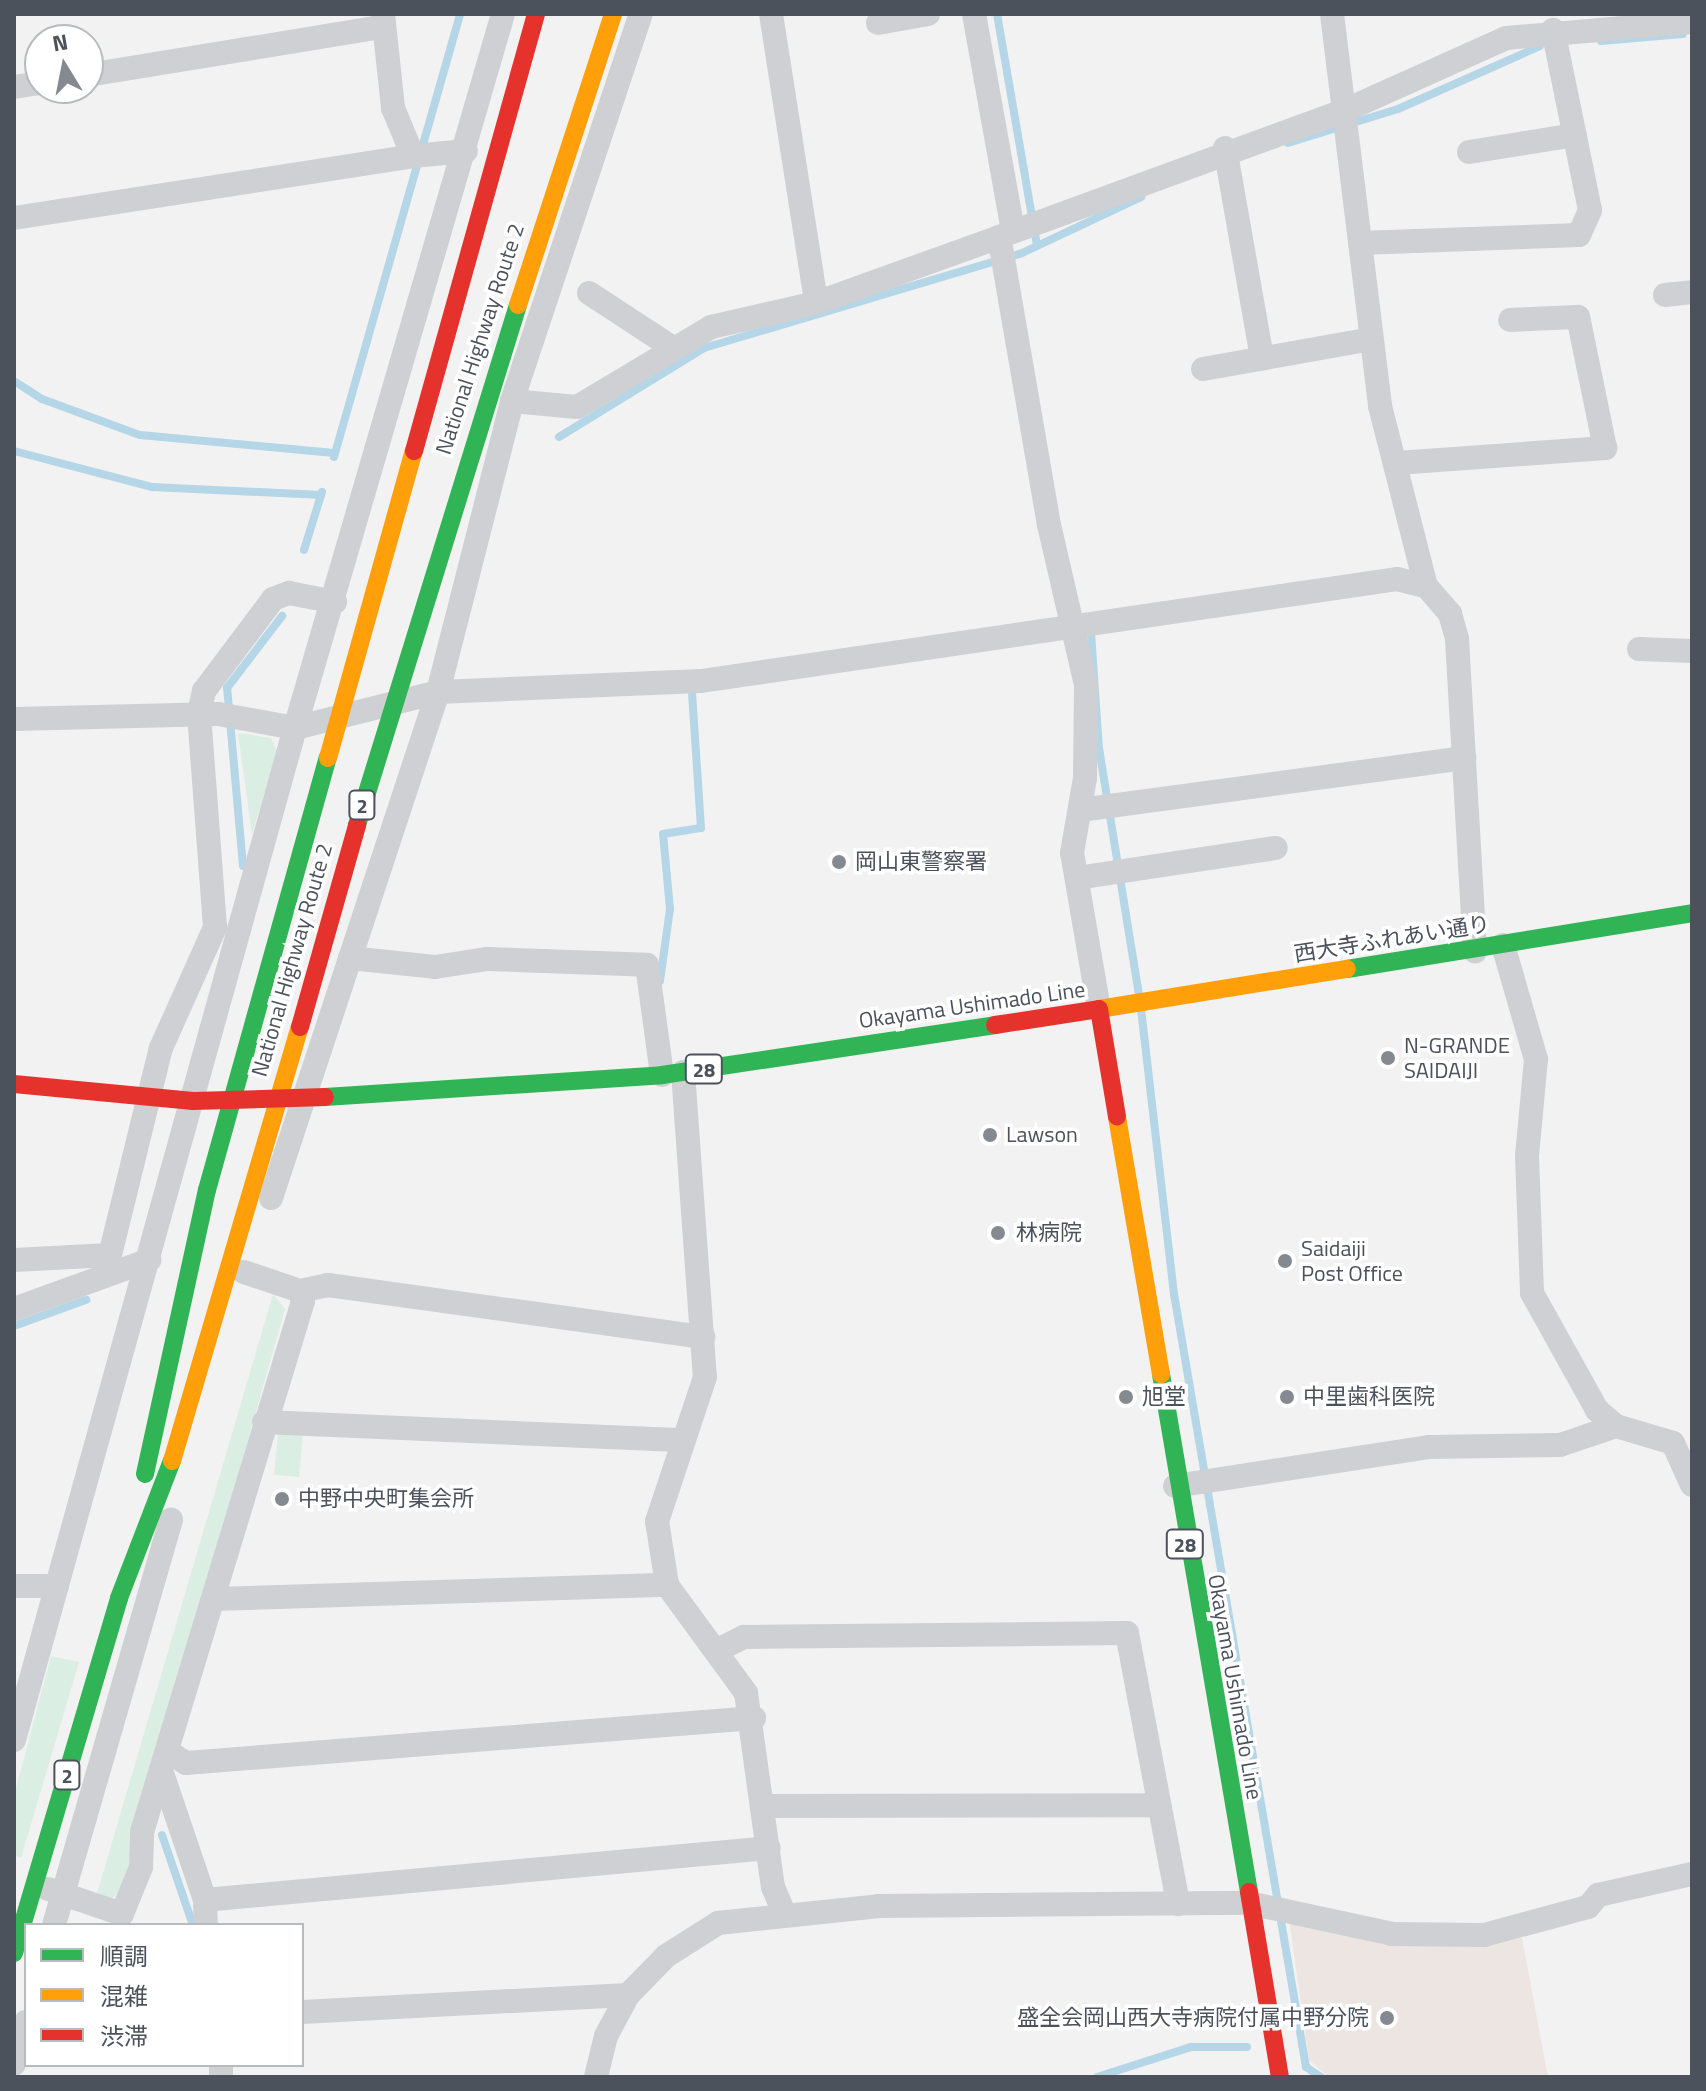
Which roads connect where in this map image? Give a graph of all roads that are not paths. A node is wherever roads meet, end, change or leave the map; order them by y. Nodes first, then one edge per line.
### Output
1 (503, 14) edge
2 (538, 14) edge
3 (593, 14) edge
4 (613, 14) edge
5 (641, 14) edge
6 (771, 14) edge
7 (928, 14) edge
8 (974, 14) edge
9 (1332, 14) edge
10 (382, 20) edge
11 (1652, 20) edge
12 (1692, 22) edge
13 (878, 23) dead end
14 (1504, 26) edge
15 (1555, 39) junction
16 (104, 72) edge
17 (1347, 121) junction
18 (1575, 135) junction
19 (466, 151) junction
20 (1469, 152) dead end
21 (416, 156) junction
22 (1227, 158) junction
23 (14, 218) edge
24 (570, 222) junction
25 (1014, 239) junction
26 (1360, 243) junction
27 (1692, 292) edge
28 (589, 293) dead end
29 (1665, 295) dead end
30 (816, 303) junction
31 (1510, 320) dead end
32 (1371, 339) junction
33 (673, 348) junction
34 (1262, 357) junction
35 (1203, 369) dead end
36 (512, 401) junction
37 (1397, 463) junction
38 (1426, 586) junction
39 (335, 602) junction
40 (1075, 627) junction
41 (1639, 649) dead end
42 (1692, 651) edge
43 (438, 692) junction
44 (219, 715) junction
45 (14, 719) edge
46 (295, 728) junction
47 (1465, 758) junction
48 (1099, 807) junction
49 (1276, 848) dead end
50 (1077, 878) junction
51 (1692, 913) edge
52 (1503, 945) junction
53 (1475, 951) junction
54 (350, 958) junction
55 (1099, 1009) junction
56 (673, 1074) junction
57 (14, 1084) edge
58 (148, 1098) junction
59 (306, 1099) junction
60 (193, 1101) junction
61 (14, 1260) edge
62 (149, 1260) junction
63 (244, 1272) junction
64 (300, 1291) junction
65 (14, 1309) edge
66 (703, 1337) junction
67 (264, 1422) junction
68 (1616, 1426) junction
69 (684, 1440) junction
70 (1195, 1483) junction
71 (1692, 1485) edge
72 (667, 1585) junction
73 (14, 1586) edge
74 (57, 1586) junction
75 (119, 1598) junction
76 (213, 1599) junction
77 (720, 1649) junction
78 (24, 1667) edge
79 (754, 1718) junction
80 (14, 1740) edge
81 (166, 1765) junction
82 (1159, 1805) junction
83 (764, 1806) junction
84 (769, 1848) junction
85 (1692, 1874) edge
86 (14, 1876) edge
87 (63, 1894) junction
88 (205, 1900) junction
89 (1178, 1904) junction
90 (1270, 1906) junction
91 (784, 1913) junction
92 (55, 1923) edge
93 (206, 1923) edge
94 (14, 1953) edge
95 (628, 1995) junction
96 (304, 2012) edge
97 (24, 2029) edge
98 (14, 2064) edge
99 (596, 2077) edge
100 (1280, 2077) edge

1 - 19 street
2 - 19 main road
2 - 75 main road, National Highway Route 2 / 2
3 - 24 main road
4 - 75 main road, National Highway Route 2 / 2
5 - 24 street
6 - 30 street
7 - 13 street
8 - 25 street
9 - 17 street
10 - 16 street
10 - 21 street
11 - 12 street
11 - 15 street
14 - 15 street
14 - 17 street
15 - 18 street
17 - 22 street
17 - 26 street
18 - 20 street
18 - 26 street
19 - 21 street
19 - 39 street
21 - 23 street
22 - 25 street
22 - 34 street
24 - 36 street
25 - 30 street
25 - 40 street
26 - 32 street
27 - 29 street
28 - 33 street
30 - 33 street
31 - 37 street
32 - 34 street
32 - 37 street
33 - 36 street
34 - 35 street
36 - 43 street
37 - 38 street
38 - 40 street
38 - 47 street
39 - 44 street
39 - 46 street
40 - 43 street
40 - 48 street
41 - 42 street
43 - 46 street
43 - 54 street
44 - 45 street
44 - 46 street
44 - 58 street
46 - 60 street
47 - 48 street
47 - 53 street
48 - 50 street
49 - 50 street
50 - 55 street
51 - 52 main road, 西大寺ふれあい通り
52 - 53 main road, 西大寺ふれあい通り
52 - 68 street
53 - 55 main road, 西大寺ふれあい通り
54 - 56 street
54 - 59 street
55 - 56 main road, Okayama Ushimado Line / 28
55 - 70 main road, Okayama Ushimado Line / 28
56 - 59 main road, Okayama Ushimado Line / 28
56 - 66 street
57 - 58 main road, Okayama Ushimado Line / 28
58 - 60 main road, Okayama Ushimado Line / 28
58 - 61 street
59 - 60 main road, Okayama Ushimado Line / 28
59 - 63 street
60 - 62 street
62 - 65 street
62 - 74 street
63 - 64 street
63 - 87 street
64 - 66 street
64 - 67 street
66 - 69 street
67 - 69 street
67 - 76 street
68 - 70 street
68 - 71 street
69 - 72 street
70 - 90 main road, Okayama Ushimado Line / 28
72 - 76 street
72 - 77 street
73 - 74 street
74 - 78 street
75 - 94 main road, National Highway Route 2 / 2
76 - 81 street
77 - 79 street
77 - 82 street
78 - 80 street
79 - 81 street
79 - 83 street
81 - 87 street
81 - 88 street
82 - 83 street
82 - 89 street
83 - 84 street
84 - 88 street
84 - 91 street
85 - 90 street
86 - 87 street
87 - 92 street
88 - 93 street
89 - 90 street
89 - 91 street
90 - 100 main road, Okayama Ushimado Line / 28
91 - 95 street
95 - 96 street
95 - 99 street
97 - 98 street

